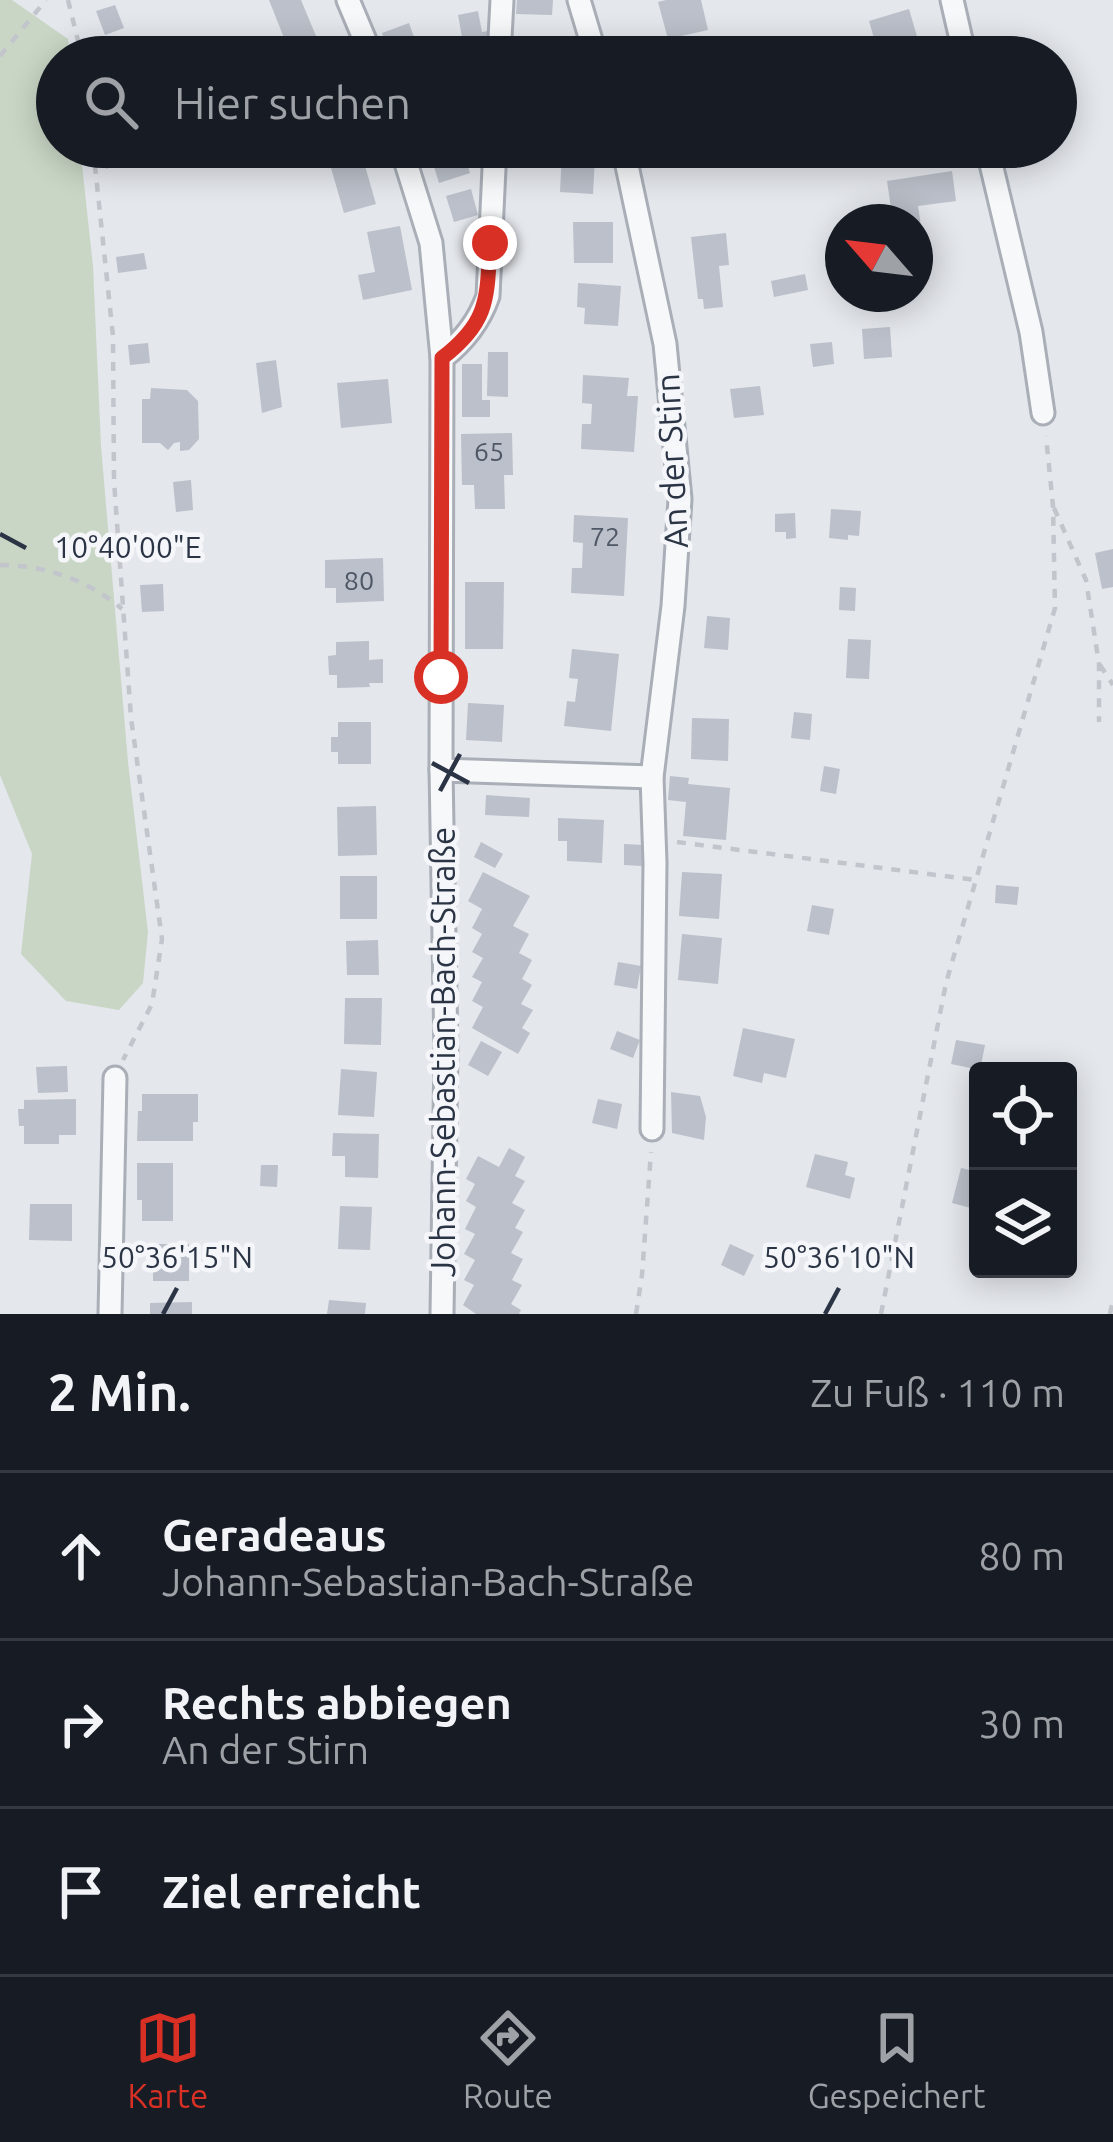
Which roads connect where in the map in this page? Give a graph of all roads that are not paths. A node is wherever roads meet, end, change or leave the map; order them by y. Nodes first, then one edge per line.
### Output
1 (348, 0) edge
2 (502, 0) edge
3 (579, 0) edge
4 (952, 0) edge
5 (363, 36) edge
6 (500, 36) edge
7 (590, 36) edge
8 (960, 36) edge
9 (408, 168) edge
10 (494, 168) edge
11 (627, 168) edge
12 (992, 168) edge
13 (442, 358) junction
14 (1043, 413) road end
15 (441, 770) junction
16 (652, 777) junction
17 (115, 1078) road end
18 (652, 1129) road end
19 (110, 1314) edge
20 (442, 1314) edge

1 - 5 street
2 - 6 street
3 - 7 street
4 - 8 street
9 - 13 street, Johann-Sebastian-Bach-Straße
10 - 13 street
11 - 16 street, An der Stirn
12 - 14 street
13 - 15 street, Johann-Sebastian-Bach-Straße
15 - 16 street
15 - 20 street, Johann-Sebastian-Bach-Straße
16 - 18 street, An der Stirn
17 - 19 street

